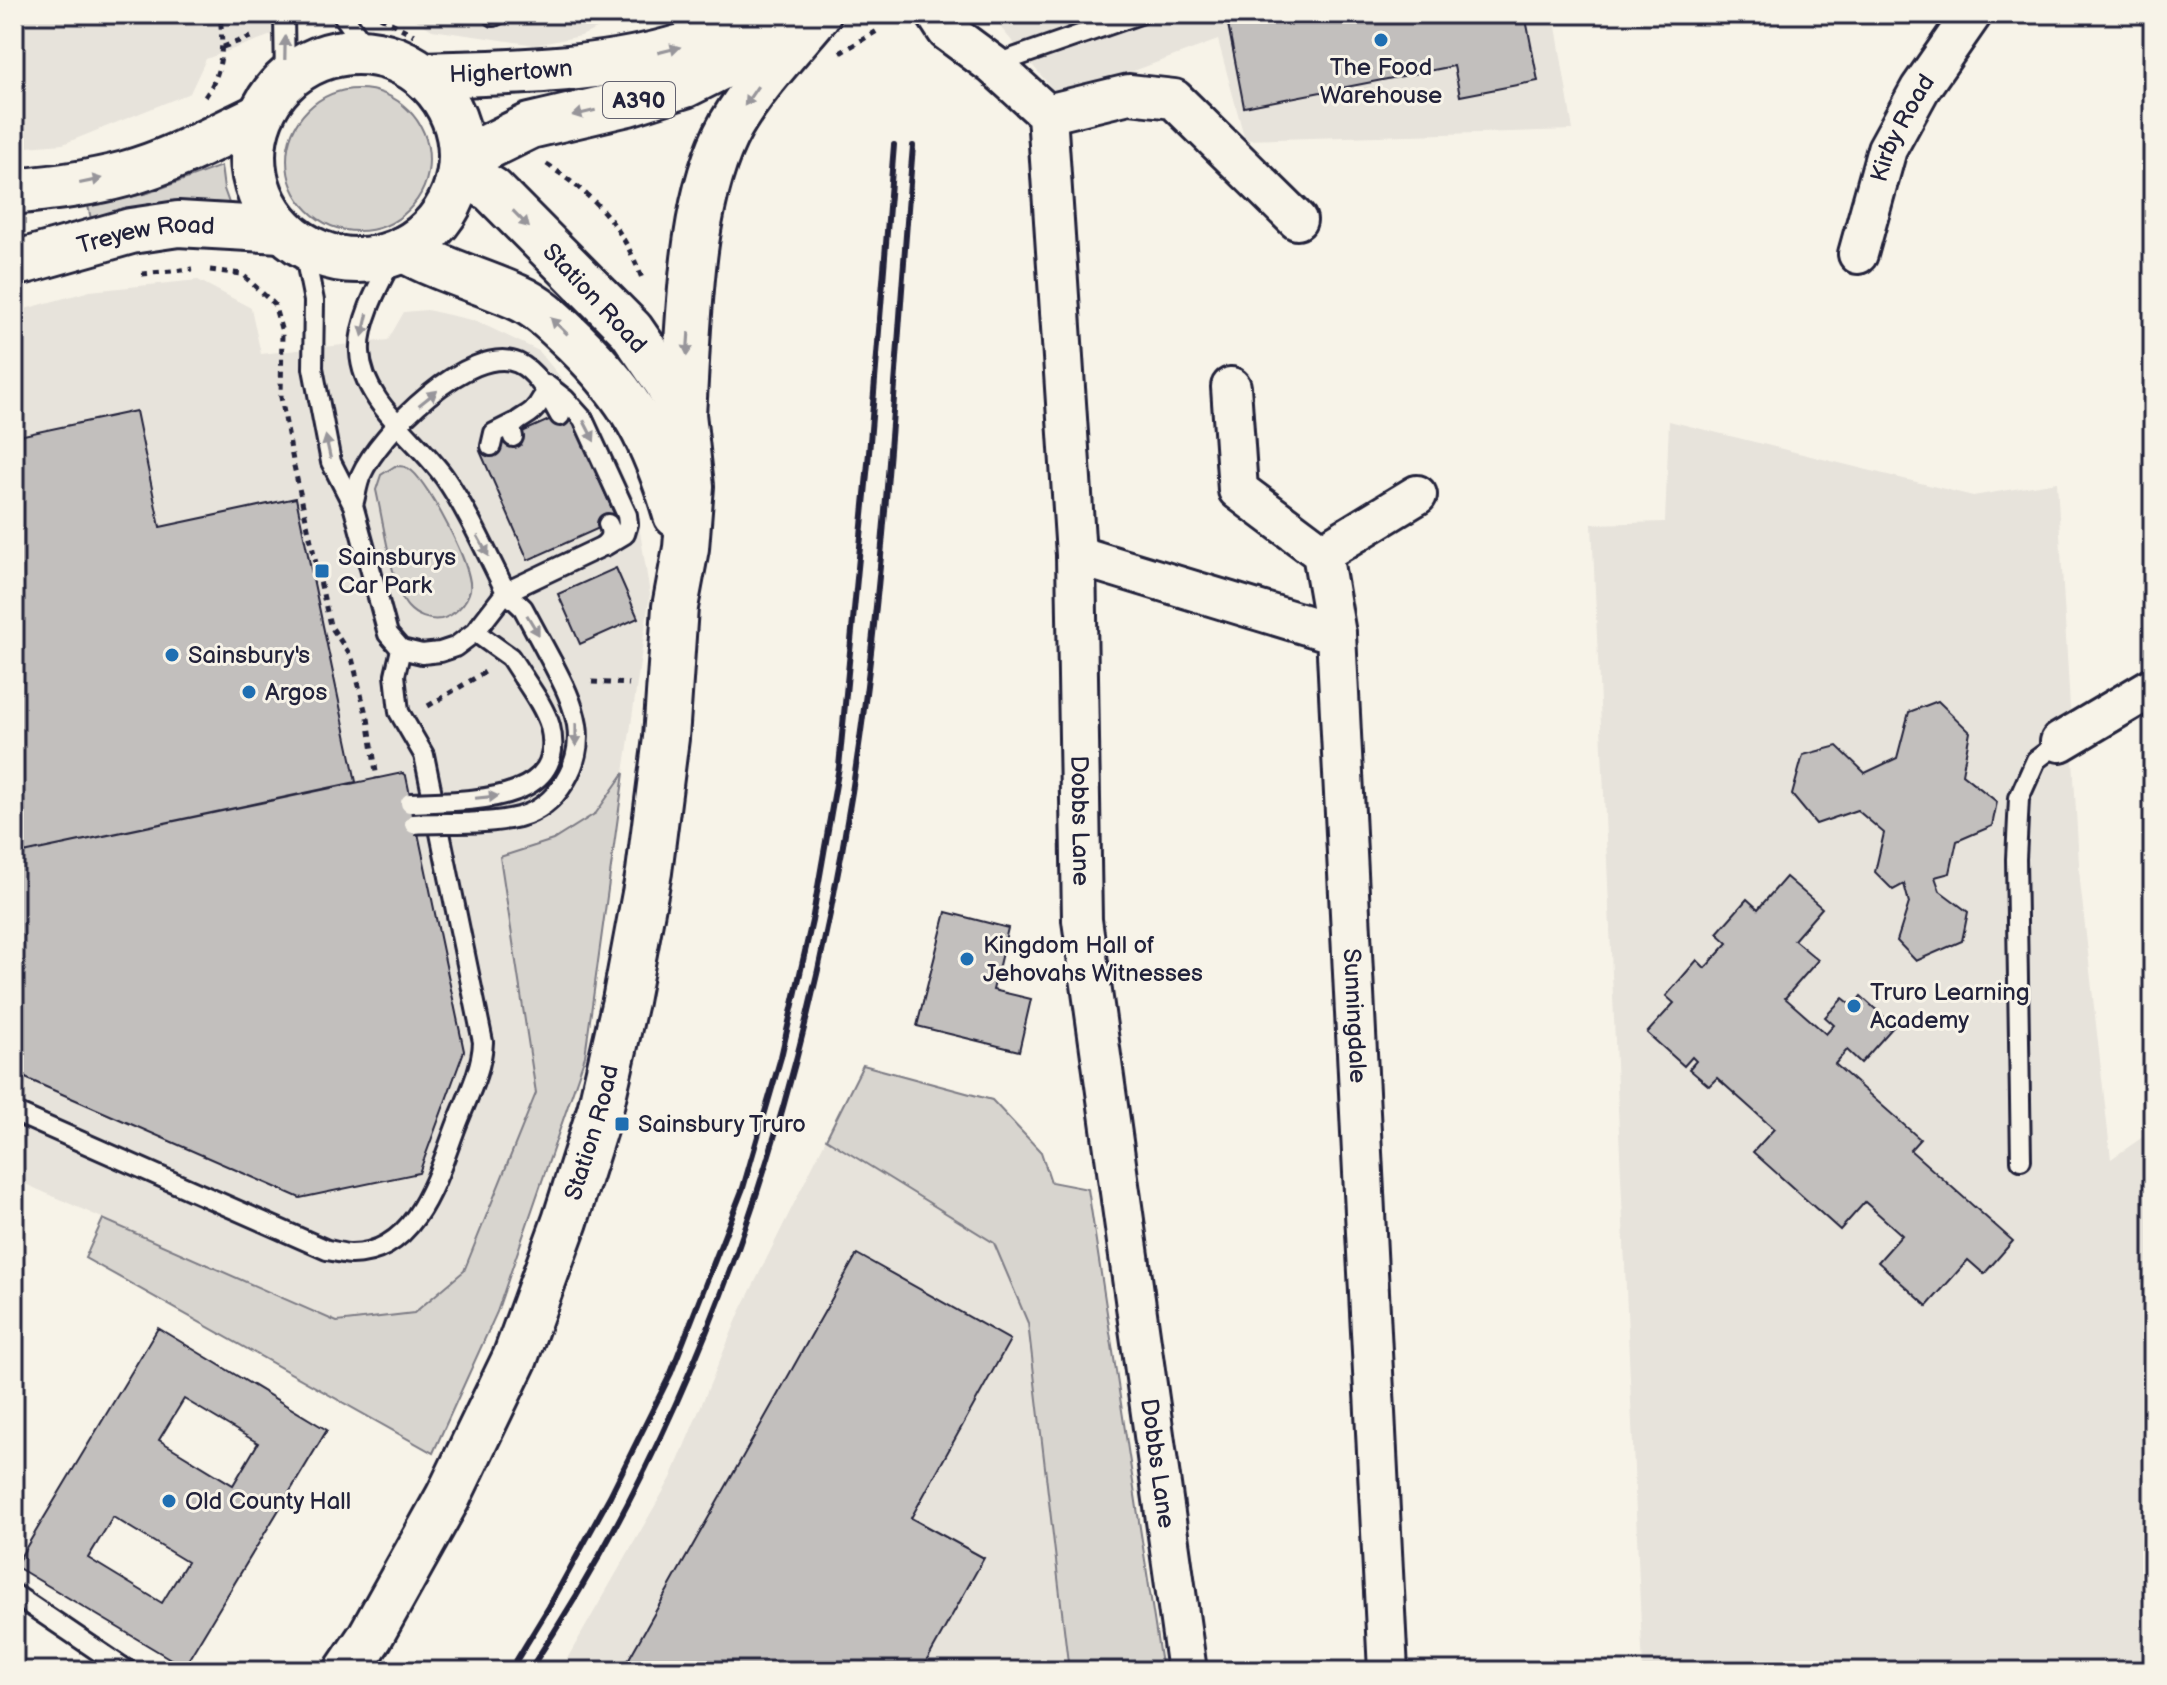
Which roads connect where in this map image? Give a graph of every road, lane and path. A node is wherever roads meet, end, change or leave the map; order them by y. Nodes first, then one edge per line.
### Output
1 (220, 14) edge
2 (284, 14) edge
3 (342, 14) edge
4 (780, 14) edge
5 (807, 14) edge
6 (818, 14) edge
7 (936, 14) edge
8 (1140, 14) edge
9 (1972, 14) edge
10 (370, 53) junction
11 (993, 65) junction
12 (425, 75) junction
13 (285, 82) junction
14 (203, 101) dead end
15 (1047, 114) junction
16 (258, 117) junction
17 (499, 139) junction
18 (461, 166) junction
19 (14, 192) edge
20 (1297, 220) dead end
21 (292, 238) junction
22 (399, 252) junction
23 (1858, 254) dead end
24 (14, 264) edge
25 (130, 275) dead end
26 (645, 286) dead end
27 (535, 376) junction
28 (1231, 387) dead end
29 (542, 398) junction
30 (683, 414) junction
31 (560, 416) dead end
32 (398, 422) junction
33 (536, 426) dead end
34 (491, 446) dead end
35 (1417, 495) dead end
36 (353, 505) junction
37 (608, 524) dead end
38 (584, 535) dead end
39 (562, 545) dead end
40 (601, 547) junction
41 (686, 548) junction
42 (1322, 553) junction
43 (540, 555) dead end
44 (1076, 555) junction
45 (580, 557) junction
46 (559, 567) junction
47 (538, 577) junction
48 (506, 592) junction
49 (475, 632) junction
50 (1336, 634) junction
51 (401, 649) junction
52 (2153, 687) edge
53 (367, 718) dead end
54 (2060, 742) joint
55 (410, 803) dead end
56 (414, 824) dead end
57 (14, 1112) edge
58 (2021, 1160) dead end
59 (14, 1594) edge
60 (128, 1671) edge
61 (347, 1671) edge
62 (1187, 1671) edge
63 (1388, 1671) edge

1 - 14 path
13 -> 2 lane
3 - 10 lane
12 -> 4 main road, Highertown / A390
5 -> 17 main road, Highertown / A390
6 -> 30 main road
7 - 11 street
8 - 11 lane
9 - 23 street, Kirby Road
10 - 12 main road
10 - 13 main road
11 - 15 street
12 - 18 main road
13 - 16 main road
15 - 20 street
15 - 44 street, Dobbs Lane
19 -> 16 main road
16 - 21 main road
17 - 18 main road, Highertown / A390
17 - 26 path
18 - 22 main road
18 -> 30 main road, Station Road
21 - 22 main road
21 - 24 main road, Treyew Road
36 -> 21 lane
22 -> 32 lane
41 -> 22 main road, Station Road
25 - 53 path
27 - 29 lane
27 - 31 lane
32 -> 27 lane
27 -> 40 lane
28 - 42 street
29 - 33 lane
29 - 34 lane
30 - 41 main road, Station Road
32 - 36 lane
32 -> 48 lane
35 - 42 street
36 - 51 lane
37 - 40 lane
38 - 45 lane
39 - 46 lane
40 - 45 lane
41 - 61 main road, Station Road
42 - 50 street, Sunningdale
43 - 47 lane
44 - 50 street
44 - 62 street, Dobbs Lane
45 - 46 lane
46 - 47 lane
47 - 48 lane
48 - 49 lane
48 -> 56 lane, bridge
49 - 51 lane
55 -> 49 lane, bridge
50 - 63 street, Sunningdale
51 - 57 lane
52 - 54 street
54 - 58 lane
59 - 60 lane

